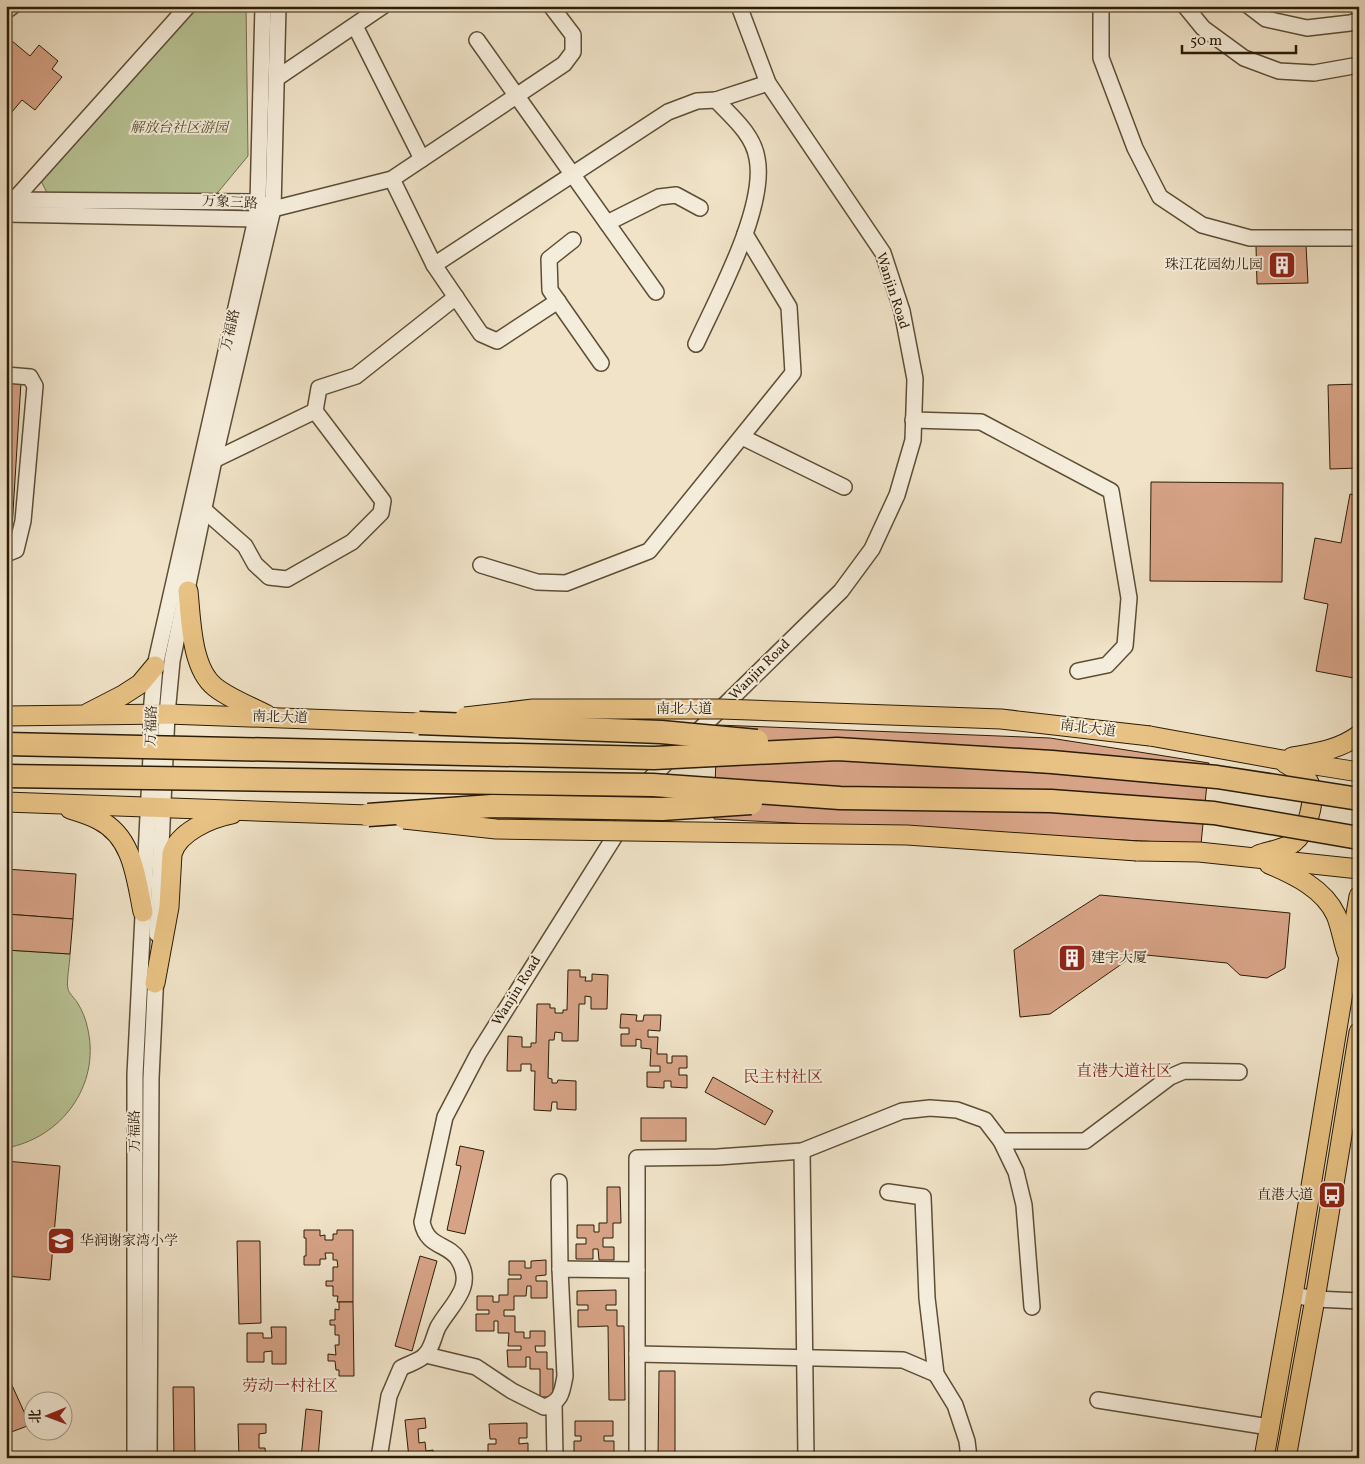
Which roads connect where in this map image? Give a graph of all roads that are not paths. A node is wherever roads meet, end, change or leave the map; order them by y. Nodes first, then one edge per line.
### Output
1 (12, 6) edge
2 (188, 6) edge
3 (263, 6) edge
4 (278, 6) edge
5 (383, 6) edge
6 (551, 6) edge
7 (739, 6) edge
8 (1101, 6) edge
9 (1185, 6) edge
10 (1249, 6) edge
11 (6, 11) edge
12 (1359, 20) edge
13 (355, 26) junction
14 (477, 40) dead end
15 (1359, 65) edge
16 (277, 78) junction
17 (768, 83) junction
18 (517, 96) junction
19 (716, 100) junction
20 (422, 159) junction
21 (572, 174) junction
22 (392, 179) junction
23 (10, 200) edge
24 (258, 202) junction
25 (700, 208) dead end
26 (273, 209) junction
27 (6, 214) edge
28 (256, 219) junction
29 (607, 223) junction
30 (746, 234) junction
31 (1359, 238) edge
32 (573, 240) dead end
33 (434, 265) junction
34 (656, 292) dead end
35 (456, 297) junction
36 (558, 301) junction
37 (696, 344) dead end
38 (601, 363) dead end
39 (6, 376) edge
40 (315, 411) junction
41 (914, 420) junction
42 (742, 437) junction
43 (214, 460) junction
44 (844, 487) dead end
45 (203, 509) junction
46 (6, 554) edge
47 (481, 565) dead end
48 (188, 591) junction
49 (156, 666) junction
50 (1078, 671) dead end
51 (159, 714) junction
52 (6, 716) edge
53 (84, 716) junction
54 (273, 717) junction
55 (419, 723) junction
56 (1359, 735) edge
57 (6, 744) edge
58 (838, 749) junction
59 (1277, 759) junction
60 (1359, 772) edge
61 (6, 776) edge
62 (840, 798) junction
63 (1359, 799) edge
64 (6, 802) edge
65 (54, 803) junction
66 (156, 806) junction
67 (249, 810) junction
68 (368, 815) junction
69 (1359, 838) edge
70 (1252, 857) junction
71 (1359, 869) edge
72 (1359, 896) edge
73 (143, 912) junction
74 (1348, 957) junction
75 (155, 983) junction
76 (1359, 1032) edge
77 (1239, 1072) dead end
78 (1001, 1141) junction
79 (802, 1151) junction
80 (559, 1182) dead end
81 (888, 1192) dead end
82 (560, 1268) junction
83 (637, 1270) junction
84 (1293, 1295) junction
85 (1314, 1299) junction
86 (1359, 1301) edge
87 (1032, 1307) dead end
88 (637, 1354) junction
89 (426, 1355) junction
90 (806, 1356) junction
91 (936, 1374) junction
92 (1098, 1400) dead end
93 (554, 1404) junction
94 (1270, 1427) junction
95 (135, 1458) edge
96 (149, 1458) edge
97 (379, 1458) edge
98 (555, 1458) edge
99 (637, 1458) edge
100 (806, 1458) edge
101 (969, 1458) edge
102 (1264, 1458) edge
103 (1286, 1458) edge

1 - 11 street
2 - 23 street
3 - 24 street, 万福路
4 - 16 street, 万福路
5 - 13 street
6 - 18 street
7 - 17 street, Wanjin Road
8 - 31 street
9 - 15 street
10 - 12 street
13 - 16 street
13 - 20 street
14 - 18 street
16 - 26 street, 万福路
17 - 19 street
17 - 41 street, Wanjin Road
18 - 20 street
18 - 21 street
19 - 21 street
19 - 30 street
20 - 22 street
21 - 29 street
21 - 33 street
22 - 26 street
22 - 33 street
23 - 24 street, 万象三路
24 - 26 street, 万象三路
24 - 28 street, 万福路
25 - 29 street
26 - 28 street, 万象三路
26 - 43 street, 万福路
27 - 28 street, 万象三路
28 - 49 street, 万福路
29 - 34 street
30 - 37 street
30 - 42 street
32 - 36 street
33 - 35 street
35 - 36 street
35 - 40 street
36 - 38 street
39 - 46 street
40 - 43 street
40 - 45 street
41 - 50 street
41 - 89 street, Wanjin Road
42 - 44 street
42 - 47 street
43 - 45 street, 万福路
45 - 48 street, 万福路
48 - 51 street, 万福路
48 - 54 main road
49 - 51 street, 万福路
49 - 53 main road
51 - 53 main road, 南北大道
51 - 54 main road, 南北大道
51 - 66 street, 万福路
52 - 53 main road, 南北大道
54 - 55 main road, 南北大道
55 - 58 highway, bridge
55 - 59 main road, 南北大道, bridge
56 - 59 main road
57 - 58 highway, bridge
58 - 63 highway, bridge
59 - 60 main road, 南北大道
59 - 70 main road
61 - 62 highway, bridge
62 - 68 highway, bridge
62 - 69 highway, bridge
64 - 65 main road
65 - 66 main road
65 - 73 main road
66 - 67 main road
66 - 73 street, 万福路
66 - 75 street, 万福路
67 - 68 main road
67 - 75 main road
68 - 70 main road, bridge
70 - 71 main road
70 - 74 main road
72 - 74 main road
73 - 95 street, 万福路
74 - 84 main road
75 - 96 street, 万福路
76 - 85 main road
77 - 78 street
78 - 79 street
78 - 87 street
79 - 83 street
79 - 90 street
80 - 82 street
81 - 91 street
82 - 83 street
82 - 93 street
83 - 88 street
84 - 85 street
84 - 94 main road
85 - 86 street
85 - 103 main road
88 - 90 street
88 - 99 street
89 - 93 street
89 - 97 street
90 - 91 street
90 - 100 street
91 - 101 street
92 - 94 street
93 - 98 street
94 - 102 main road

